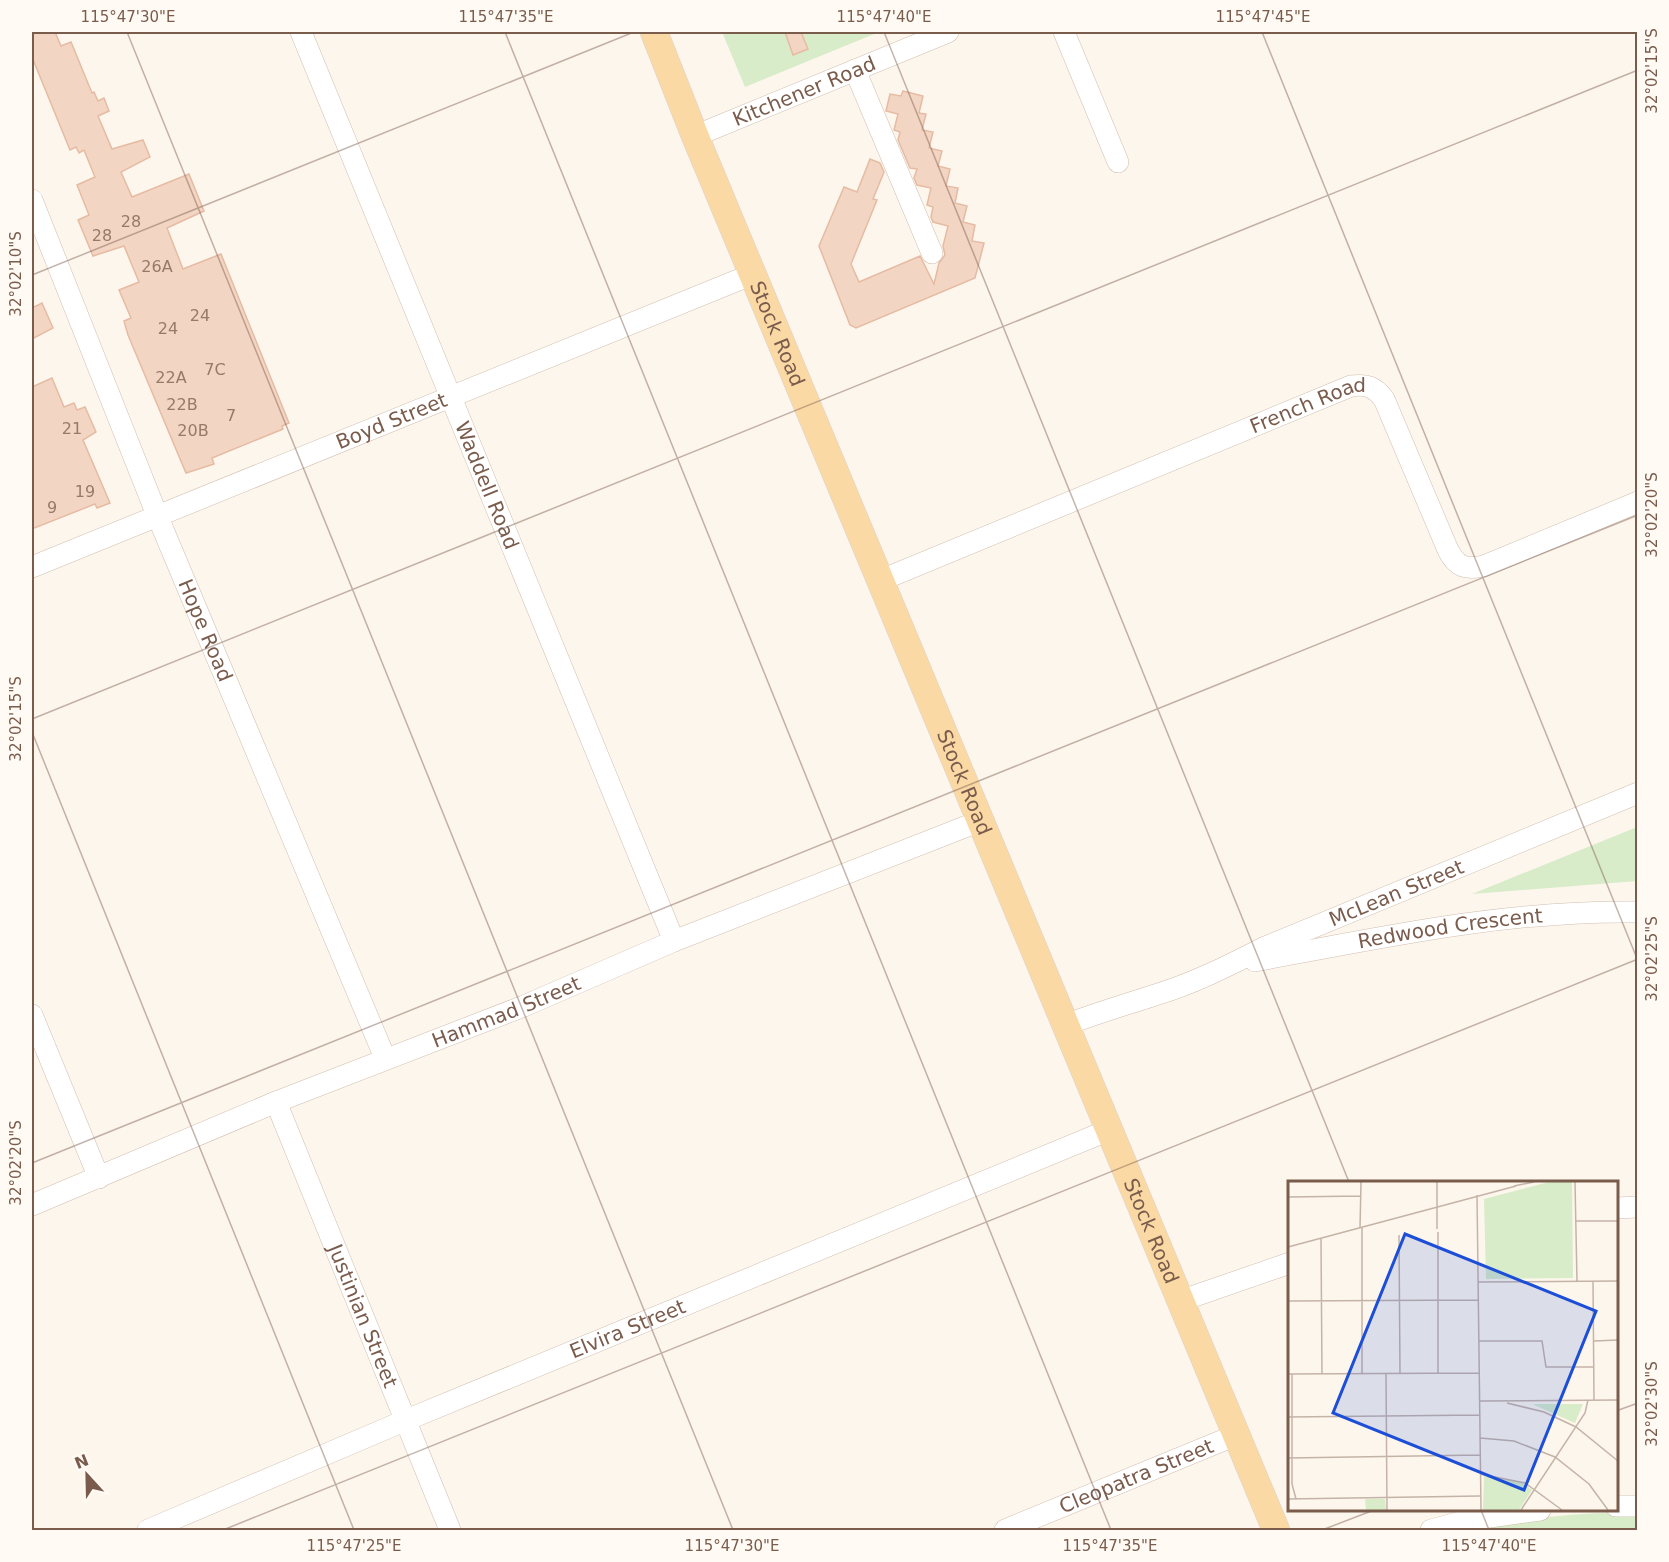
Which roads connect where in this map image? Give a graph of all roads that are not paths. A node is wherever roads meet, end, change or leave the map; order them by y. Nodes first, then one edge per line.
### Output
1 (301, 32) edge
2 (654, 32) edge
3 (948, 32) edge
4 (1064, 32) edge
5 (855, 70) junction
6 (695, 136) junction
7 (1118, 162) dead end
8 (32, 200) edge
9 (932, 253) dead end
10 (753, 274) junction
11 (450, 395) junction
12 (1638, 502) edge
13 (157, 515) junction
14 (32, 567) edge
15 (879, 580) junction
16 (1638, 793) edge
17 (980, 821) junction
18 (1638, 912) edge
19 (674, 941) junction
20 (1228, 966) junction
21 (32, 1015) edge
22 (1069, 1032) junction
23 (386, 1058) junction
24 (276, 1102) junction
25 (1109, 1130) junction
26 (99, 1178) junction
27 (32, 1205) edge
28 (1638, 1207) edge
29 (1618, 1208) edge
30 (1288, 1264) edge
31 (1180, 1301) junction
32 (404, 1421) junction
33 (1236, 1435) junction
34 (1618, 1506) edge
35 (1638, 1506) edge
36 (1527, 1511) edge
37 (148, 1530) edge
38 (450, 1530) edge
39 (1005, 1530) edge
40 (1276, 1530) edge
41 (1431, 1530) edge

1 - 11 street, Waddell Road
2 - 6 main road, Stock Road
3 - 5 street, Kitchener Road
4 - 7 street
5 - 6 street, Kitchener Road
5 - 9 street
6 - 10 main road, Stock Road
8 - 13 street, Hope Road
10 - 11 street, Boyd Street
10 - 15 main road, Stock Road
11 - 13 street, Boyd Street
11 - 19 street, Waddell Road
12 - 15 street, French Road
13 - 14 street, Boyd Street
13 - 23 street, Hope Road
15 - 17 main road, Stock Road
16 - 20 street, McLean Street
17 - 19 street, Hammad Street
17 - 22 main road, Stock Road
18 - 20 street, Redwood Crescent
19 - 23 street, Hammad Street
20 - 22 street, McLean Street
21 - 26 street
22 - 25 main road, Stock Road
23 - 24 street, Hammad Street
24 - 26 street, Hammad Street
24 - 32 street, Justinian Street
25 - 31 main road, Stock Road
25 - 32 street, Elvira Street
26 - 27 street, Hammad Street
28 - 29 street
30 - 31 street
31 - 33 main road, Stock Road
32 - 37 street, Elvira Street
32 - 38 street, Justinian Street
33 - 39 street, Cleopatra Street
33 - 40 main road, Stock Road
34 - 35 street
36 - 41 street

